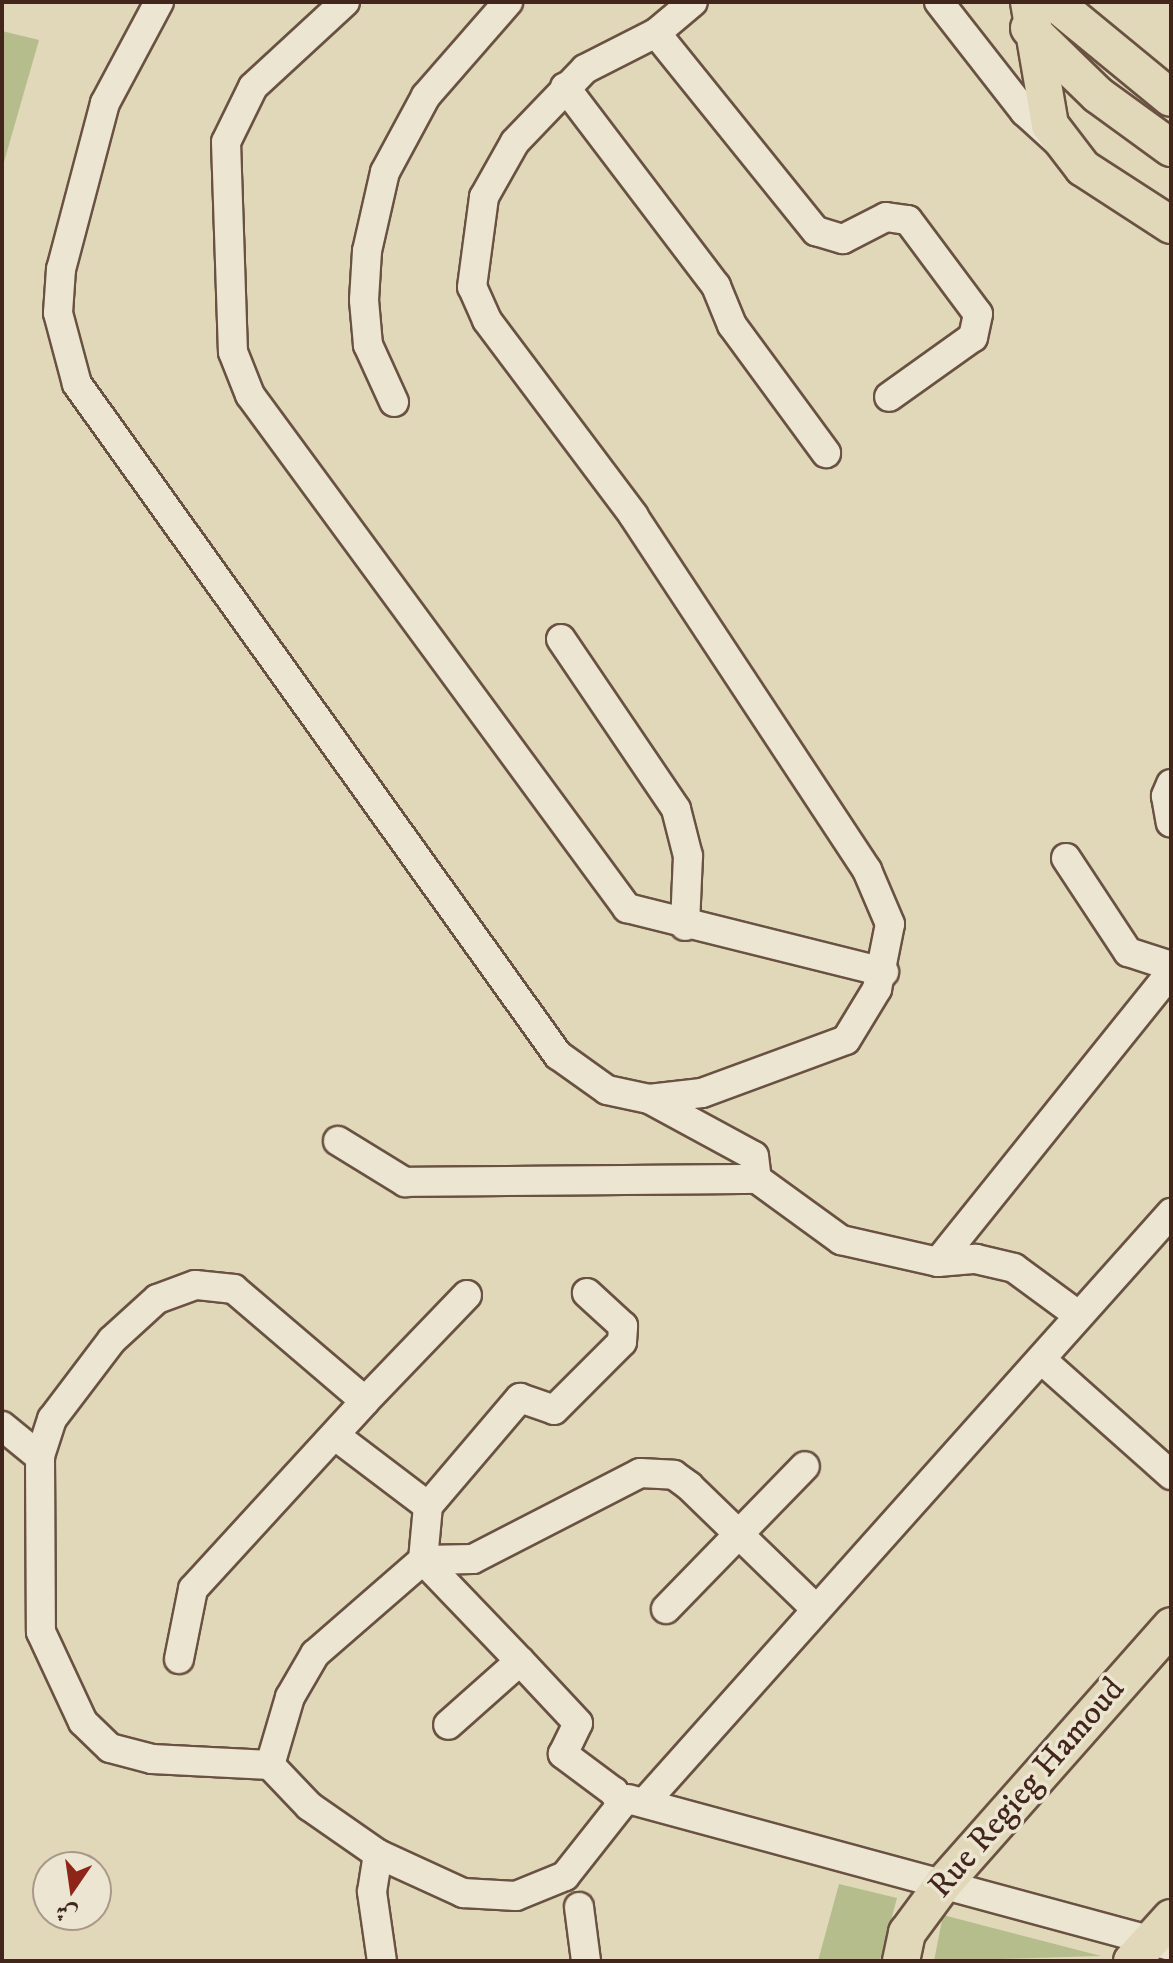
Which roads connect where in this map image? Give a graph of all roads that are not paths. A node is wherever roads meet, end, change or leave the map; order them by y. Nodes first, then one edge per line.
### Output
1 (159, 2) edge
2 (345, 2) edge
3 (508, 2) edge
4 (693, 2) edge
5 (939, 2) edge
6 (1005, 2) edge
7 (1054, 2) edge
8 (1031, 17) edge
9 (656, 33) junction
10 (565, 87) junction
11 (1098, 95) junction
12 (1171, 98) edge
13 (1171, 148) edge
14 (1069, 152) junction
15 (1171, 225) edge
16 (889, 397) dead end
17 (394, 402) dead end
18 (826, 453) dead end
19 (561, 639) dead end
20 (1171, 784) edge
21 (1171, 823) edge
22 (1066, 858) dead end
23 (685, 926) junction
24 (1171, 969) edge
25 (884, 972) junction
26 (649, 1099) junction
27 (338, 1141) dead end
28 (757, 1179) junction
29 (1171, 1213) edge
30 (938, 1262) junction
31 (587, 1293) dead end
32 (467, 1295) dead end
33 (1078, 1315) junction
34 (1042, 1360) junction
35 (365, 1401) junction
36 (2, 1426) edge
37 (337, 1437) junction
38 (40, 1457) junction
39 (805, 1466) dead end
40 (1171, 1475) edge
41 (428, 1506) junction
42 (738, 1538) junction
43 (423, 1560) junction
44 (666, 1609) dead end
45 (816, 1609) junction
46 (1171, 1626) edge
47 (179, 1659) dead end
48 (520, 1661) junction
49 (448, 1725) dead end
50 (270, 1765) junction
51 (632, 1801) junction
52 (378, 1854) junction
53 (944, 1883) junction
54 (579, 1907) dead end
55 (1156, 1942) edge
56 (382, 1961) edge
57 (586, 1961) edge
58 (901, 1961) edge

1 - 26 street
2 - 23 street
3 - 17 street
4 - 9 street
5 - 14 street
6 - 8 main road
7 - 12 main road
8 - 11 main road
8 - 14 main road
9 - 10 street
9 - 16 street
10 - 18 street
10 - 25 street
11 - 13 main road
11 - 14 main road
14 - 15 main road
19 - 23 street
20 - 21 street
22 - 24 street
23 - 25 street
24 - 30 street
25 - 26 street
26 - 28 street
27 - 28 street
28 - 30 street
29 - 33 street
30 - 33 street
31 - 41 street
32 - 35 street
33 - 34 street
34 - 40 street
34 - 45 street
35 - 37 street
35 - 38 street
36 - 38 street
37 - 41 street
37 - 47 street
38 - 50 street
39 - 42 street
41 - 43 street
42 - 43 street
42 - 44 street
42 - 45 street
43 - 48 street
43 - 50 street
45 - 51 street
46 - 53 main road, Rue Regieg Hamoud
48 - 49 street
48 - 51 street
50 - 52 street
51 - 52 street
51 - 53 street
52 - 56 street
53 - 55 street
53 - 58 main road, Rue Regieg Hamoud
54 - 57 street

